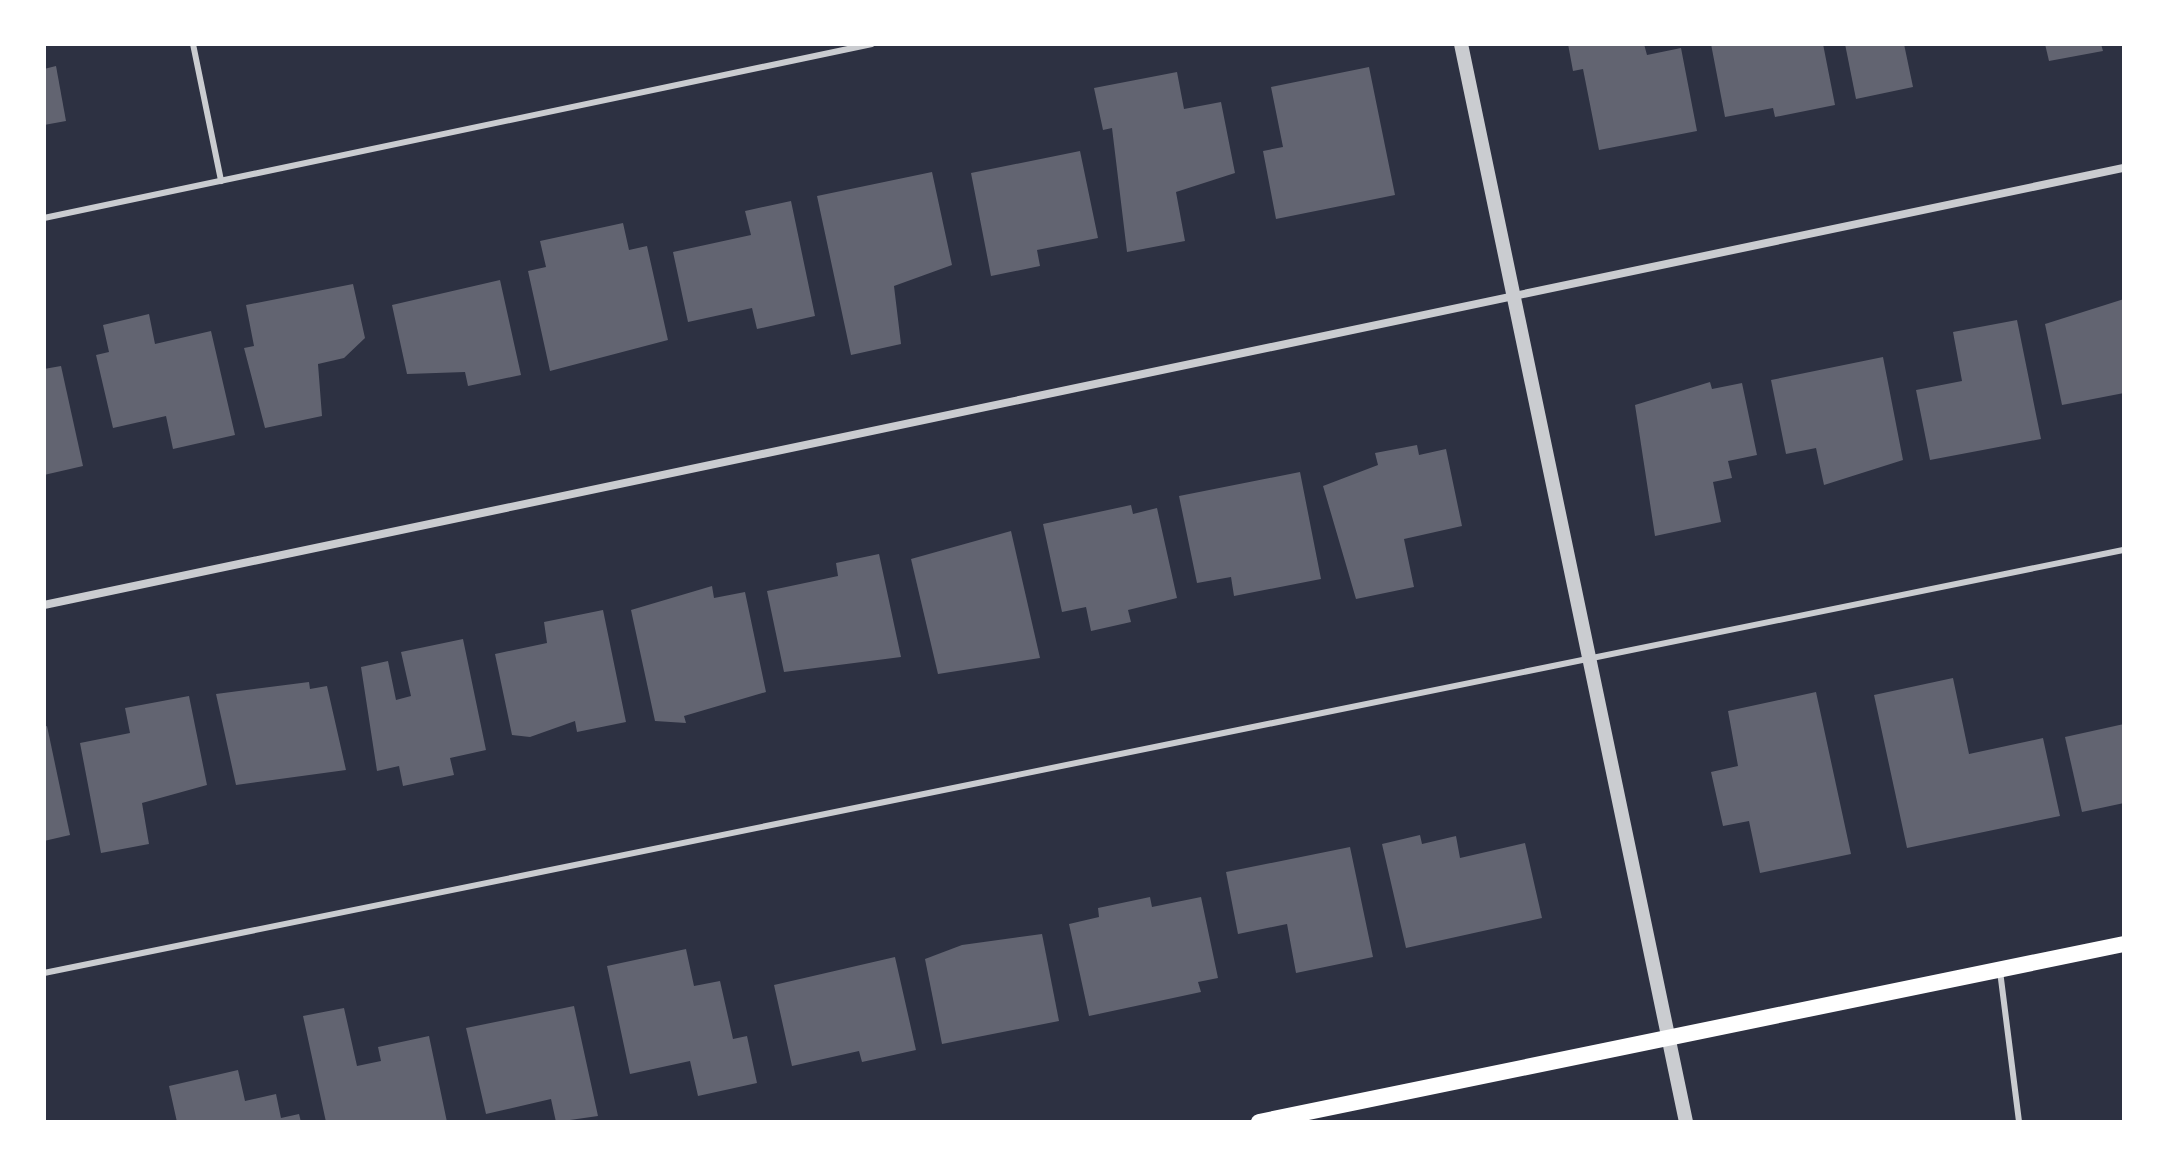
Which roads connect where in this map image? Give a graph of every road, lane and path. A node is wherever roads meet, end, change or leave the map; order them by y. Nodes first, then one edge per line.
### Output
1 (193, 44) edge
2 (872, 44) edge
3 (1461, 44) edge
4 (2124, 168) edge
5 (221, 181) junction
6 (44, 218) edge
7 (1514, 296) junction
8 (2124, 550) edge
9 (44, 605) edge
10 (1590, 660) junction
11 (2124, 944) edge
12 (1999, 970) junction
13 (44, 973) edge
14 (1669, 1038) junction
15 (1259, 1122) edge
16 (1686, 1122) edge
17 (2019, 1122) edge

1 - 5 lane
2 - 5 lane
3 - 7 street
4 - 7 street
5 - 6 lane
7 - 9 street
7 - 10 street
8 - 10 lane
10 - 13 lane
10 - 14 street
11 - 12 main road
12 - 14 main road
12 - 17 lane
14 - 15 main road
14 - 16 street

